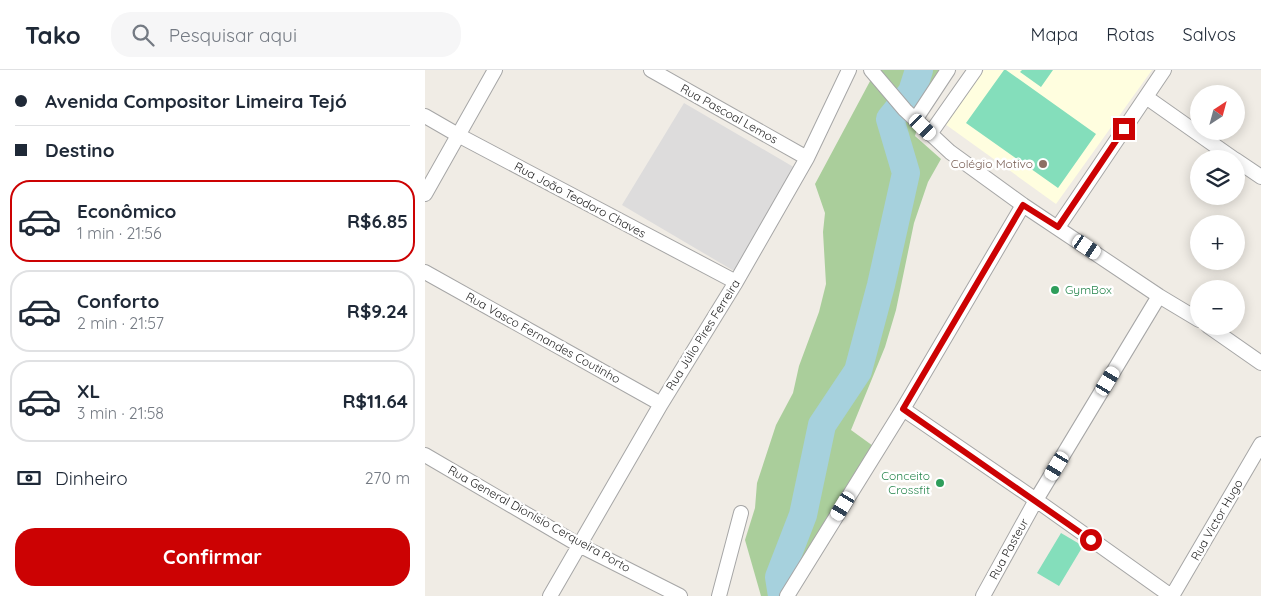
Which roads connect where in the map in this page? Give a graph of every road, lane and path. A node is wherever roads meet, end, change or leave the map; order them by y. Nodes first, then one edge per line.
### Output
1 (495, 70) edge
2 (651, 70) edge
3 (849, 70) edge
4 (871, 70) edge
5 (949, 70) edge
6 (975, 70) edge
7 (1164, 70) edge
8 (1146, 97) junction
9 (906, 110) junction
10 (425, 116) edge
11 (931, 134) junction
12 (458, 135) junction
13 (1222, 150) edge
14 (807, 158) junction
15 (1245, 166) edge
16 (1261, 178) edge
17 (425, 194) edge
18 (1023, 205) junction
19 (1058, 227) junction
20 (425, 272) edge
21 (736, 282) junction
22 (1159, 296) junction
23 (1190, 315) edge
24 (1221, 335) edge
25 (1261, 362) edge
26 (661, 404) junction
27 (903, 409) junction
28 (1261, 444) edge
29 (425, 455) edge
30 (1036, 500) junction
31 (741, 513) dead end
32 (579, 545) junction
33 (550, 596) edge
34 (680, 596) edge
35 (719, 596) edge
36 (787, 596) edge
37 (983, 596) edge
38 (1171, 596) edge

1 - 12 street
2 - 14 street, Rua Pascoal Lemos
3 - 14 street, Rua Júlio Pires Ferreira
4 - 9 street
5 - 9 street
6 - 11 street
7 - 8 street
8 - 13 street
8 - 19 street
9 - 11 street
10 - 12 street, Rua João Teodoro Chaves
11 - 18 street
12 - 17 street
12 - 21 street, Rua João Teodoro Chaves
14 - 21 street, Rua Júlio Pires Ferreira
15 - 16 street
18 - 19 street
18 - 27 street
19 - 22 street
20 - 26 street, Rua Vasco Fernandes Coutinho
21 - 26 street, Rua Júlio Pires Ferreira
22 - 23 street
22 - 30 street, Rua Pasteur
24 - 25 street
26 - 32 street, Rua Júlio Pires Ferreira
27 - 30 street
27 - 36 street
28 - 38 street, Rua Victor Hugo
29 - 32 street, Rua General Dionísio Cerqueira Porto
30 - 37 street, Rua Pasteur
30 - 38 street
31 - 35 street
32 - 33 street, Rua Júlio Pires Ferreira
32 - 34 street, Rua General Dionísio Cerqueira Porto

